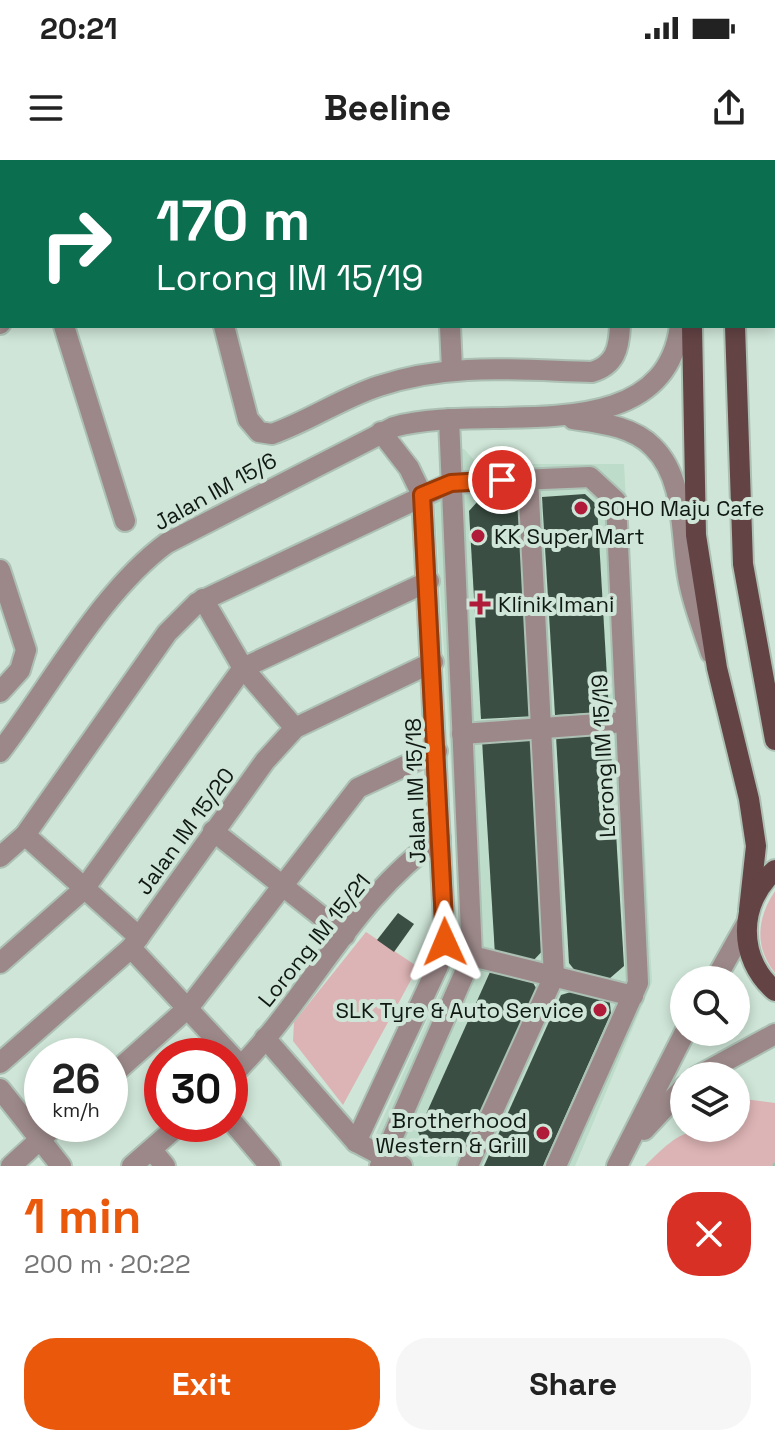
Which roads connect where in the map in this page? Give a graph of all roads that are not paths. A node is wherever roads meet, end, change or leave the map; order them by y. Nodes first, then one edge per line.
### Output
1 (65, 328) edge
2 (225, 328) edge
3 (450, 328) edge
4 (620, 328) edge
5 (680, 328) edge
6 (692, 328) edge
7 (735, 328) edge
8 (452, 369) junction
9 (542, 415) junction
10 (449, 419) junction
11 (381, 432) junction
12 (528, 479) junction
13 (451, 483) junction
14 (422, 495) junction
15 (125, 521) dead end
16 (0, 570) edge
17 (429, 581) junction
18 (203, 599) junction
19 (433, 662) junction
20 (243, 668) junction
21 (717, 668) junction
22 (0, 692) edge
23 (626, 722) junction
24 (295, 728) junction
25 (541, 728) junction
26 (462, 734) junction
27 (775, 740) edge
28 (437, 751) junction
29 (0, 752) edge
30 (213, 831) junction
31 (25, 835) junction
32 (440, 838) junction
33 (0, 857) edge
34 (775, 870) edge
35 (282, 887) junction
36 (84, 889) junction
37 (747, 917) junction
38 (345, 935) junction
39 (135, 943) junction
40 (472, 956) junction
41 (0, 963) edge
42 (722, 966) edge
43 (554, 976) junction
44 (775, 991) edge
45 (633, 996) junction
46 (189, 1007) junction
47 (775, 1034) edge
48 (211, 1038) edge
49 (265, 1038) junction
50 (678, 1046) edge
51 (248, 1058) edge
52 (128, 1061) edge
53 (724, 1062) edge
54 (0, 1063) edge
55 (0, 1089) edge
56 (670, 1103) edge
57 (24, 1121) edge
58 (248, 1140) edge
59 (38, 1142) edge
60 (40, 1142) edge
61 (356, 1142) junction
62 (158, 1158) edge
63 (620, 1160) edge
64 (389, 1163) edge
65 (11, 1166) edge
66 (61, 1166) edge
67 (132, 1166) edge
68 (270, 1166) edge
69 (468, 1166) edge
70 (556, 1166) edge

1 - 15 street
2 - 8 street
3 - 8 street
4 - 8 street
5 - 9 street, Jalan IM 15/6
6 - 21 main road
7 - 27 main road
9 - 10 street, Jalan IM 15/6
9 - 21 street, Jalan IM 15/6
10 - 11 street, Jalan IM 15/6
10 - 13 street
11 - 14 street, Jalan IM 15/18
11 - 29 street, Jalan IM 15/6
12 - 13 street, Lorong IM 15/19
12 - 23 street, Lorong IM 15/19
12 - 25 street
13 - 14 street, Lorong IM 15/19
13 - 26 street
14 - 17 street, Jalan IM 15/18
14 - 18 street
16 - 22 street
17 - 19 street, Jalan IM 15/18
17 - 20 street
18 - 20 street
18 - 31 street
19 - 24 street, Jalan IM 15/20
19 - 28 street, Jalan IM 15/18
20 - 24 street
20 - 36 street
21 - 37 main road
23 - 25 street
23 - 45 street, Lorong IM 15/19
24 - 30 street, Jalan IM 15/20
25 - 26 street
25 - 43 street
26 - 40 street
28 - 32 street, Jalan IM 15/18
28 - 35 street
30 - 35 street
30 - 39 street, Jalan IM 15/20
31 - 33 street
31 - 36 street
32 - 38 street, Lorong IM 15/21
32 - 61 street, Jalan IM 15/18
34 - 37 main road
35 - 38 street
35 - 46 street
36 - 39 street
36 - 41 street
37 - 42 street
37 - 44 main road
38 - 49 street, Lorong IM 15/21
39 - 46 street
39 - 54 street, Jalan IM 15/20
40 - 43 street
40 - 64 street
43 - 45 street
43 - 69 street
45 - 70 street, Lorong IM 15/19
46 - 48 street
46 - 52 street
47 - 53 street
49 - 51 street, Lorong IM 15/21
49 - 61 street
50 - 63 street
55 - 57 street
56 - 63 street
58 - 68 street
59 - 65 street
60 - 66 street
61 - 64 street
62 - 67 street

